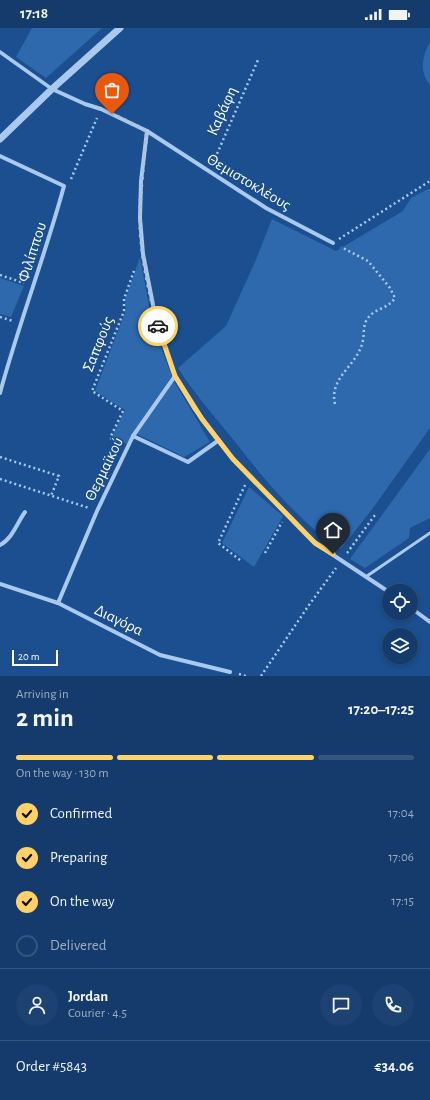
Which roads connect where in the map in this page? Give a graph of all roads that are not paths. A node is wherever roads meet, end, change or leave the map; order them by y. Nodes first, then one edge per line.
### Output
1 (120, 28) edge
2 (0, 52) edge
3 (52, 89) junction
4 (147, 131) junction
5 (0, 139) edge
6 (0, 156) edge
7 (333, 243) road end
8 (175, 376) junction
9 (0, 393) edge
10 (133, 436) junction
11 (219, 440) junction
12 (25, 512) dead end
13 (430, 533) edge
14 (0, 545) edge
15 (367, 576) junction
16 (0, 584) edge
17 (382, 587) edge
18 (58, 603) junction
19 (418, 613) edge
20 (430, 622) edge
21 (230, 672) dead end

1 - 3 street
2 - 3 street
3 - 4 street, Θεμιστοκλέους
3 - 5 street
4 - 7 street, Θεμιστοκλέους
4 - 8 street
6 - 9 street, Φιλίππου
8 - 10 street
8 - 11 street
10 - 11 street, Θερμαϊκού
10 - 18 street, Θερμαϊκού
11 - 15 street
12 - 14 street
13 - 15 lane
15 - 17 street
16 - 18 street, Διαγόρα
18 - 21 street, Διαγόρα
19 - 20 street

